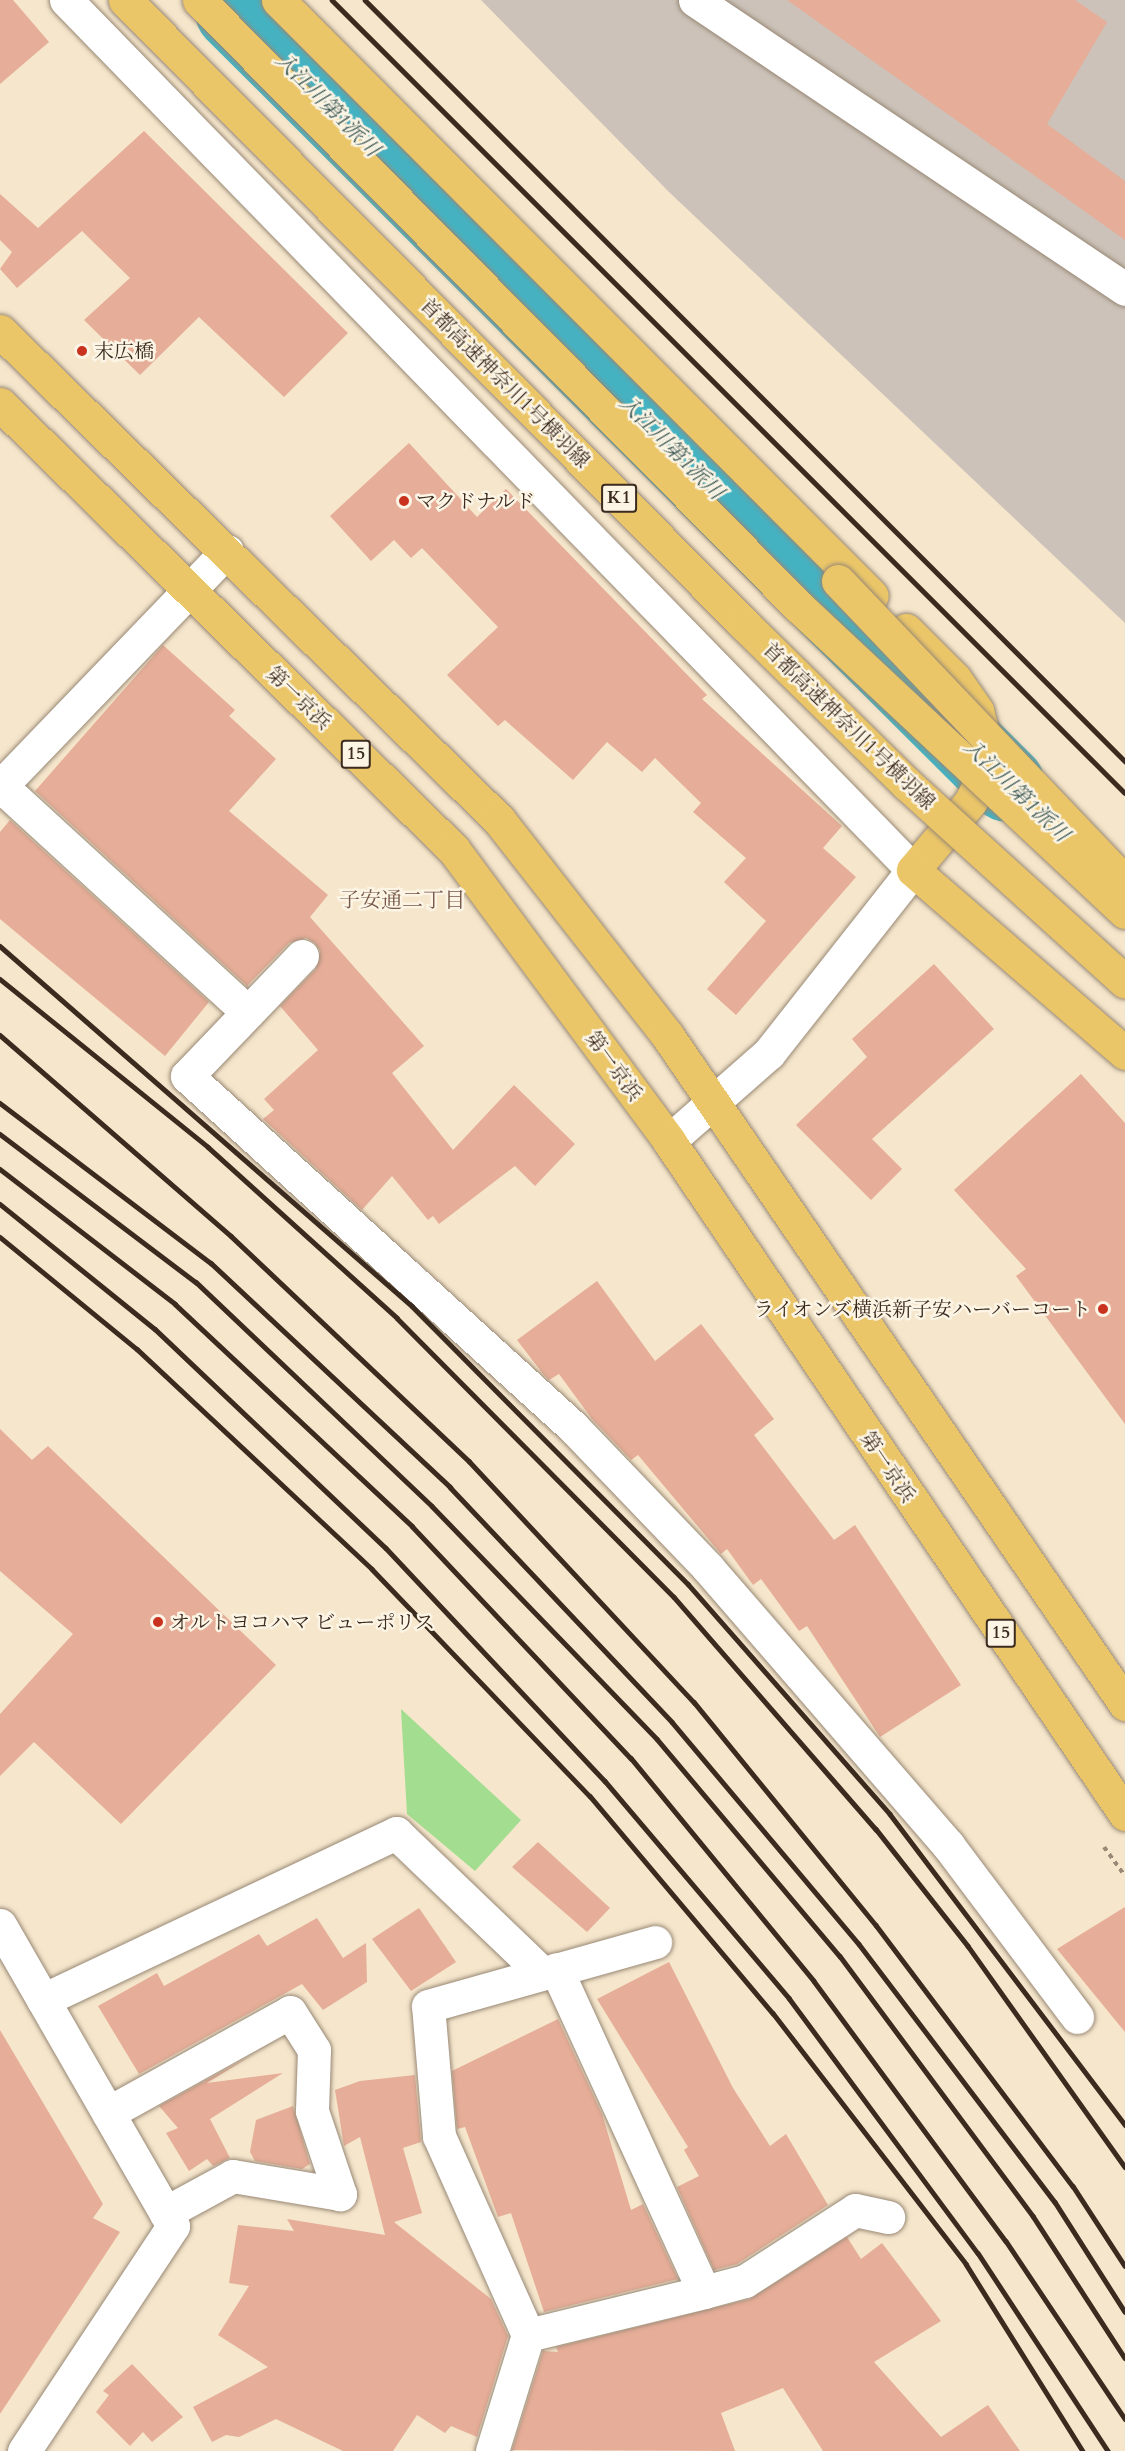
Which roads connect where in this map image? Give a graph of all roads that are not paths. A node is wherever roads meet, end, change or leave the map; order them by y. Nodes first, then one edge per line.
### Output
1 (66, 0) edge
2 (125, 0) edge
3 (199, 0) edge
4 (261, 0) edge
5 (278, 0) edge
6 (695, 0) edge
7 (1125, 289) edge
8 (0, 331) edge
9 (0, 404) edge
10 (227, 551) junction
11 (189, 590) junction
12 (913, 870) junction
13 (1125, 882) edge
14 (1125, 912) edge
15 (302, 956) dead end
16 (1125, 982) edge
17 (248, 1012) junction
18 (1125, 1053) edge
19 (714, 1103) junction
20 (669, 1141) junction
21 (1125, 1704) edge
22 (1125, 1814) edge
23 (0, 1925) edge
24 (656, 1942) dead end
25 (549, 1971) junction
26 (43, 2000) junction
27 (1077, 2017) dead end
28 (108, 2113) junction
29 (165, 2213) junction
30 (888, 2217) dead end
31 (704, 2292) junction
32 (528, 2335) junction
33 (24, 2451) edge
34 (492, 2451) edge

1 - 12 street
2 - 16 highway, 首都高速神奈川1号横羽線 / K1, bridge
3 - 14 highway, K1, bridge
4 - 13 highway, bridge
5 - 12 highway
6 - 7 street
8 - 10 highway
9 - 11 highway, 第一京浜 / 15
10 - 11 street
10 - 19 highway
11 - 17 street
11 - 20 highway, 第一京浜 / 15
12 - 18 highway
12 - 19 street
15 - 17 street
17 - 27 street
19 - 20 street
19 - 21 highway
20 - 22 highway, 第一京浜 / 15
23 - 26 street
24 - 25 street
25 - 26 street
25 - 31 street
25 - 32 street
26 - 28 street
28 - 29 street
28 - 29 street
29 - 33 street
30 - 31 street
31 - 32 street
32 - 34 street

